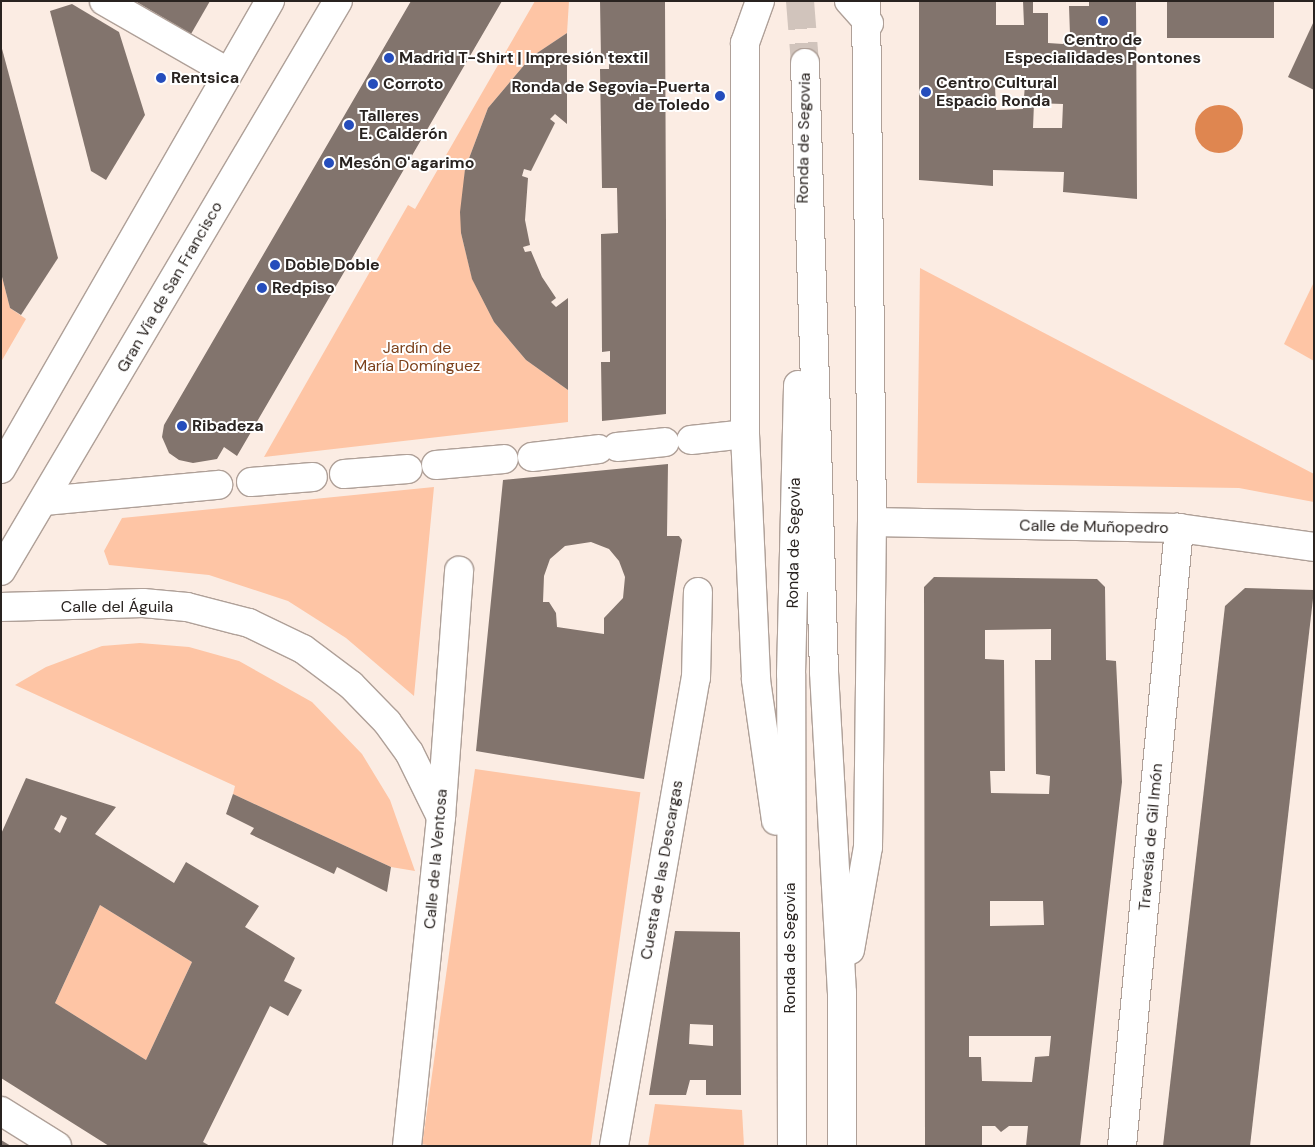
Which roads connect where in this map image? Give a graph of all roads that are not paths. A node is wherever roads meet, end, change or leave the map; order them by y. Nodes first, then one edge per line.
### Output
1 (104, 1) edge
2 (270, 1) edge
3 (338, 1) edge
4 (849, 1) edge
5 (761, 3) edge
6 (868, 12) edge
7 (228, 72) junction
8 (745, 434) junction
9 (532, 457) dead end
10 (504, 459) dead end
11 (436, 465) dead end
12 (1, 469) edge
13 (408, 469) dead end
14 (344, 474) dead end
15 (313, 477) dead end
16 (251, 482) dead end
17 (218, 485) dead end
18 (44, 501) junction
19 (872, 522) junction
20 (1179, 528) junction
21 (1314, 547) edge
22 (1, 571) edge
23 (459, 571) dead end
24 (698, 592) dead end
25 (1, 607) edge
26 (441, 817) junction
27 (790, 911) junction
28 (842, 993) junction
29 (1, 1111) edge
30 (57, 1146) edge
31 (407, 1146) edge
32 (614, 1146) edge
33 (792, 1146) edge
34 (842, 1146) edge
35 (1122, 1146) edge

1 - 7 main road
2 - 7 main road
3 - 18 main road, Gran Vía de San Francisco
4 - 6 main road
5 - 8 main road
6 - 19 main road
7 - 12 main road
8 - 9 main road
8 - 27 main road
10 - 11 main road
13 - 14 main road
15 - 16 main road
17 - 18 main road
18 - 22 main road, Gran Vía de San Francisco
19 - 20 main road, Calle de Muñopedro
19 - 28 main road
20 - 21 main road, Calle de Muñopedro
20 - 35 main road, Travesía de Gil Imón
23 - 26 main road, Calle de la Ventosa
24 - 32 main road, Cuesta de las Descargas
25 - 26 main road, Calle del Águila
26 - 31 main road, Calle de la Ventosa
27 - 28 main road, Ronda de Segovia
27 - 33 main road, Ronda de Segovia
28 - 34 main road, Ronda de Segovia
29 - 30 main road

